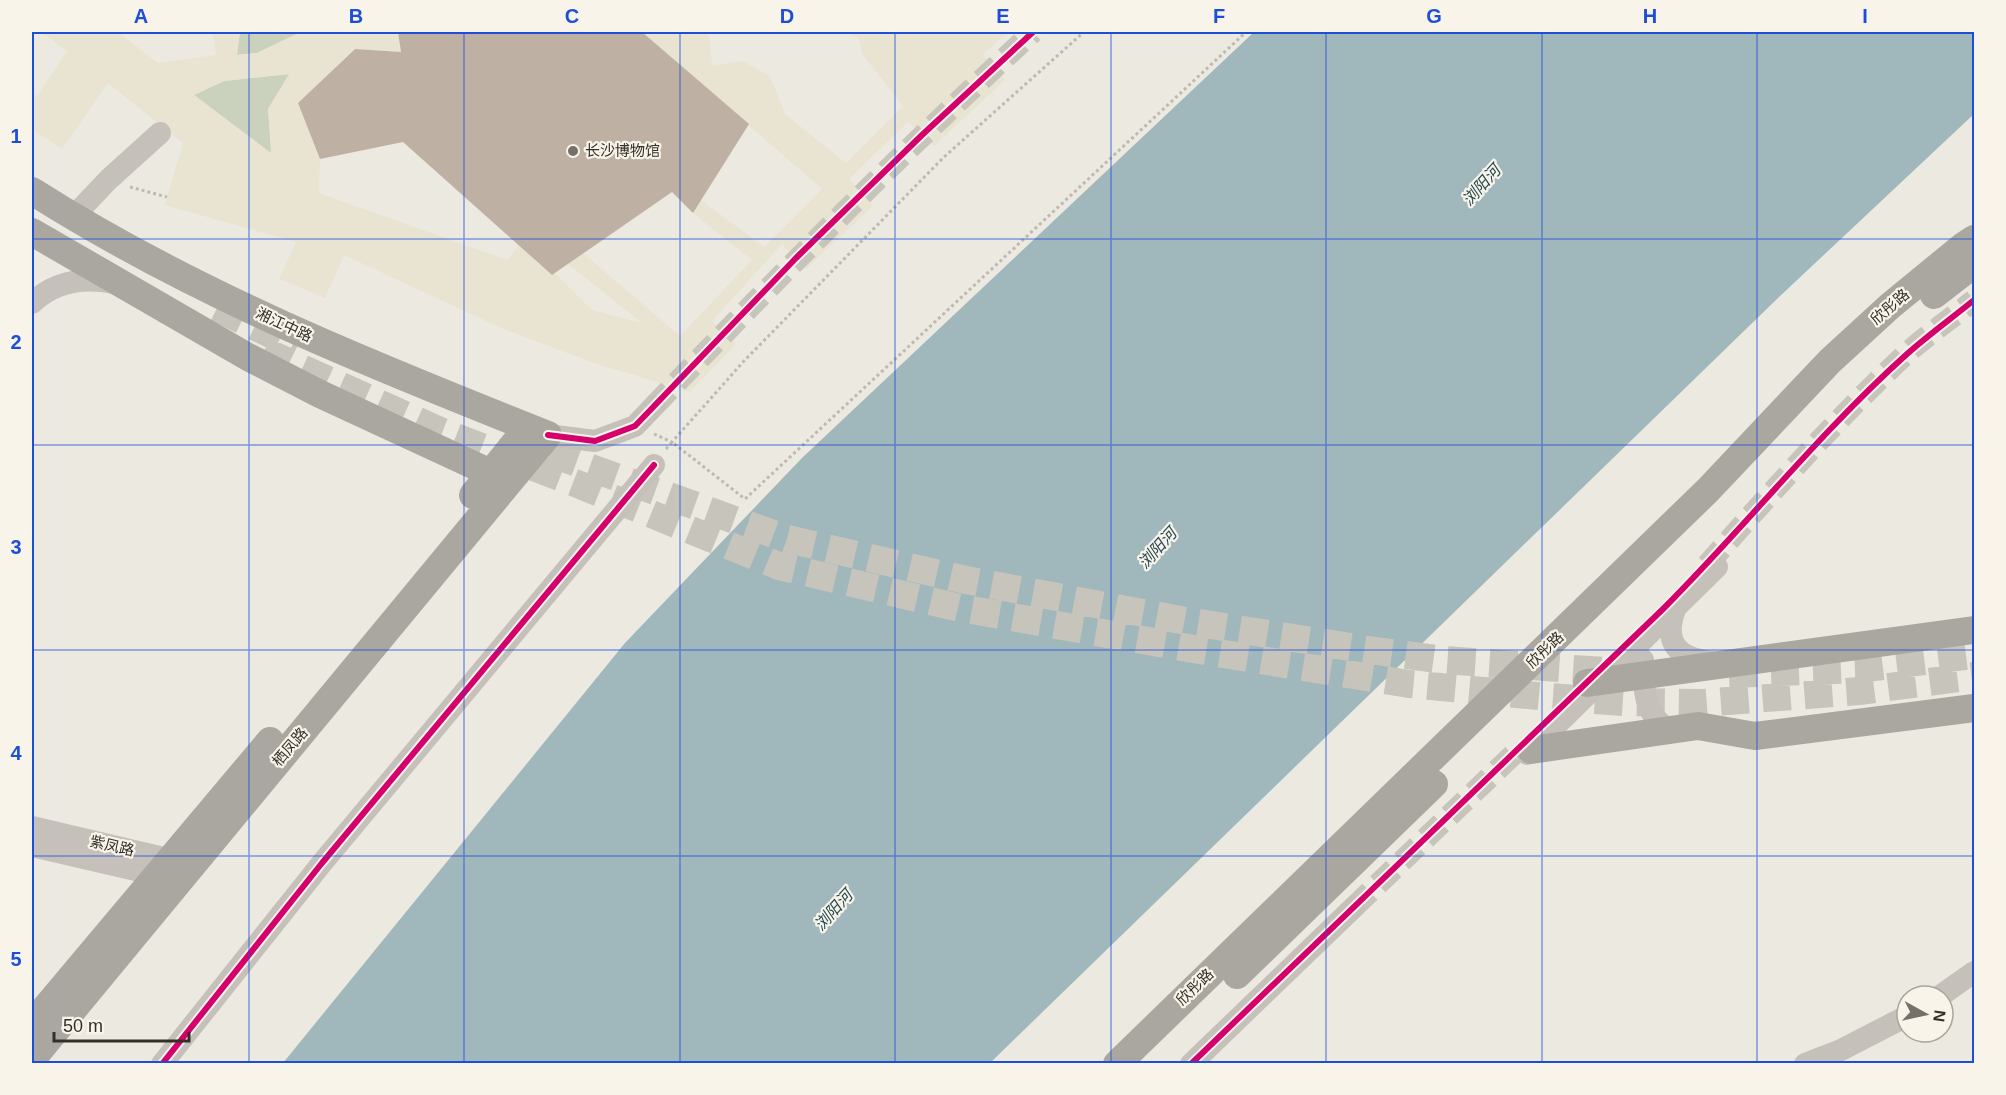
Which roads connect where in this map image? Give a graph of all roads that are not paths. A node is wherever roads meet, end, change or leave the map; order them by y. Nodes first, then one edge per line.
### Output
1 (160, 133) dead end
2 (32, 191) edge
3 (73, 217) junction
4 (32, 232) edge
5 (1974, 239) edge
6 (1974, 264) edge
7 (119, 284) junction
8 (32, 303) edge
9 (654, 406) tunnel mouth
10 (538, 431) junction
11 (654, 465) road end
12 (500, 477) junction
13 (1712, 566) tunnel mouth
14 (1669, 608) junction
15 (1974, 630) edge
16 (1648, 635) junction
17 (1727, 663) junction
18 (1643, 675) junction
19 (1594, 682) junction
20 (1974, 708) edge
21 (1669, 729) junction
22 (1524, 752) joint
23 (32, 827) edge
24 (32, 846) edge
25 (175, 870) junction
26 (1974, 972) edge
27 (1974, 982) edge
28 (1955, 985) edge
29 (1955, 996) edge
30 (1895, 1022) edge
31 (32, 1024) edge
32 (1895, 1034) edge
33 (32, 1059) edge
34 (162, 1064) edge
35 (1117, 1064) edge
36 (1144, 1064) edge
37 (1191, 1064) edge
38 (1205, 1064) edge
39 (1806, 1064) edge
40 (1831, 1064) edge

1 - 3 street
2 - 3 main road, 湘江中路
3 - 10 main road, 湘江中路
4 - 7 main road
5 - 35 main road, 欣彤路
6 - 36 main road, 欣彤路
7 - 8 street
7 - 12 main road
9 - 10 street
10 - 12 main road, 栖凤路
11 - 34 street
12 - 25 main road, 栖凤路
13 - 14 street
14 - 16 street
14 - 17 street
14 - 19 street
15 - 17 main road
16 - 18 street
16 - 19 street
17 - 18 main road
18 - 19 main road
18 - 21 street
19 - 22 street
20 - 21 main road
21 - 22 main road
23 - 25 street, 紫凤路
24 - 25 street, 紫凤路
25 - 31 main road, 栖凤路
25 - 33 main road, 栖凤路
26 - 28 street
27 - 29 street
30 - 39 street
32 - 40 street
37 - 38 street

